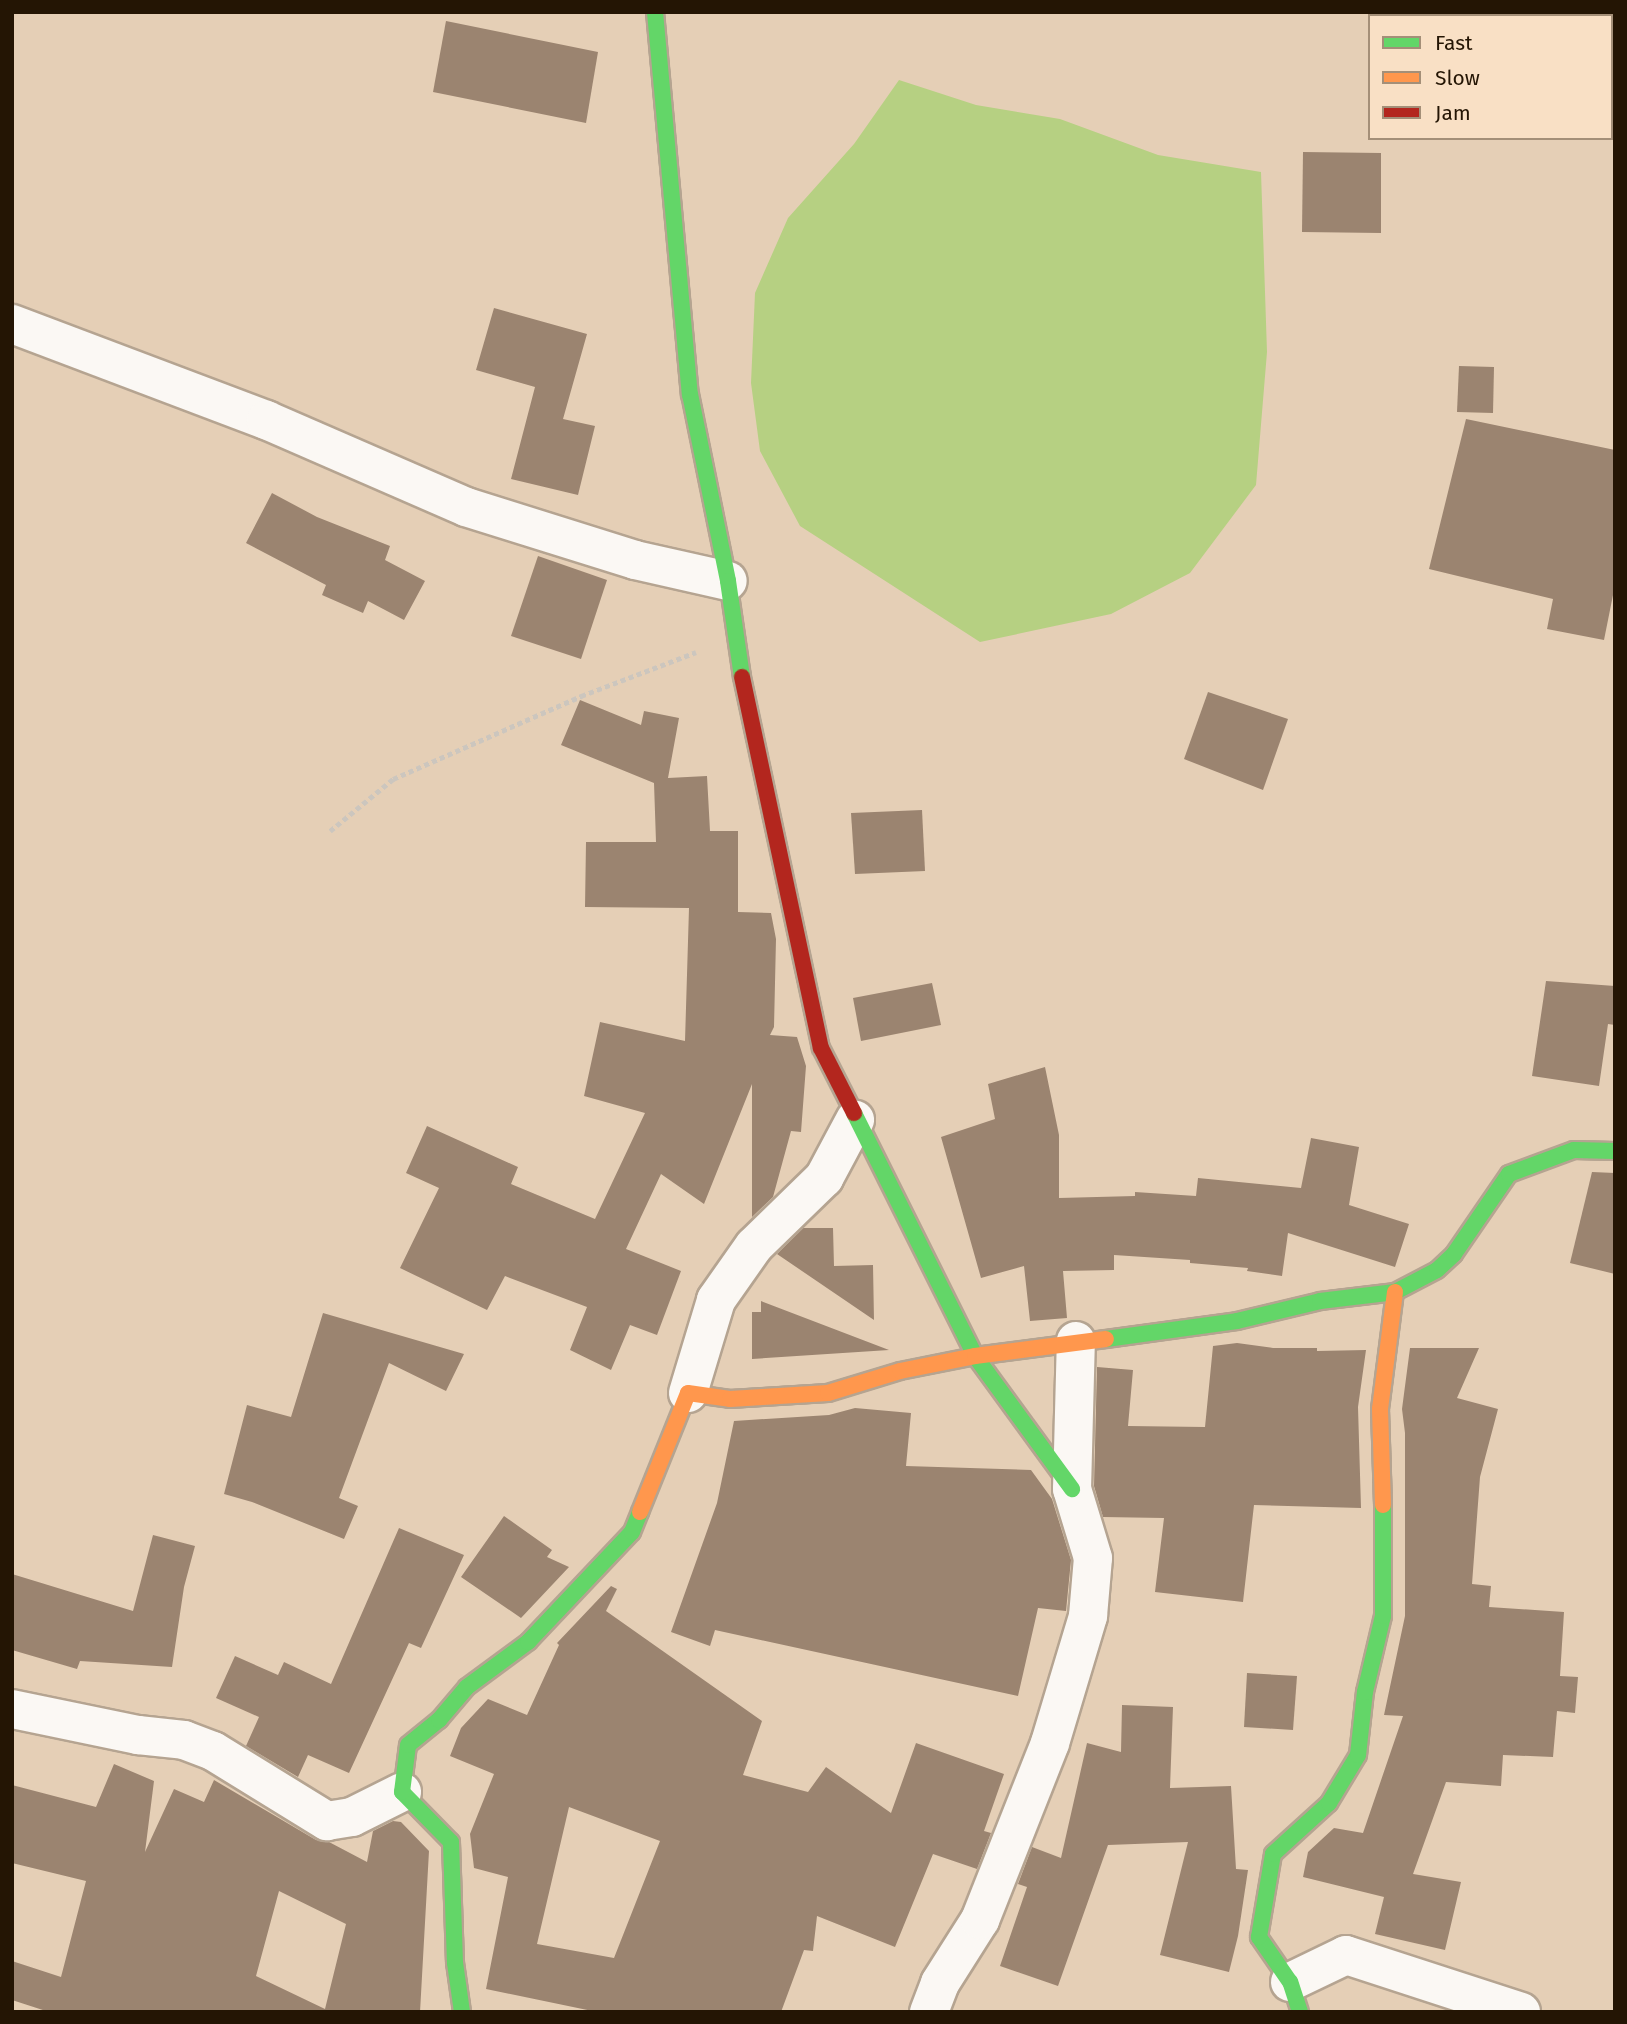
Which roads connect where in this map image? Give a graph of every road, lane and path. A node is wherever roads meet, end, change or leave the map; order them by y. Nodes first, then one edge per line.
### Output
1 (654, 12) edge
2 (12, 324) edge
3 (728, 581) junction
4 (737, 638) junction
5 (330, 831) dead end
6 (855, 1120) junction
7 (1615, 1151) edge
8 (1395, 1293) junction
9 (1076, 1341) junction
10 (975, 1356) junction
11 (688, 1393) junction
12 (1072, 1489) junction
13 (12, 1709) edge
14 (402, 1792) junction
15 (1295, 1997) edge
16 (462, 2012) edge
17 (929, 2012) edge
18 (1521, 2012) edge

1 - 3 street
2 - 3 street
3 - 4 street
4 - 5 path
4 - 6 street
6 - 10 street
6 - 11 street
7 - 8 street
8 - 9 street
8 - 15 street
9 - 10 street
9 - 12 street
10 - 11 street
10 - 12 street
11 - 14 street
12 - 17 street
13 - 14 street
14 - 16 street
15 - 18 street

